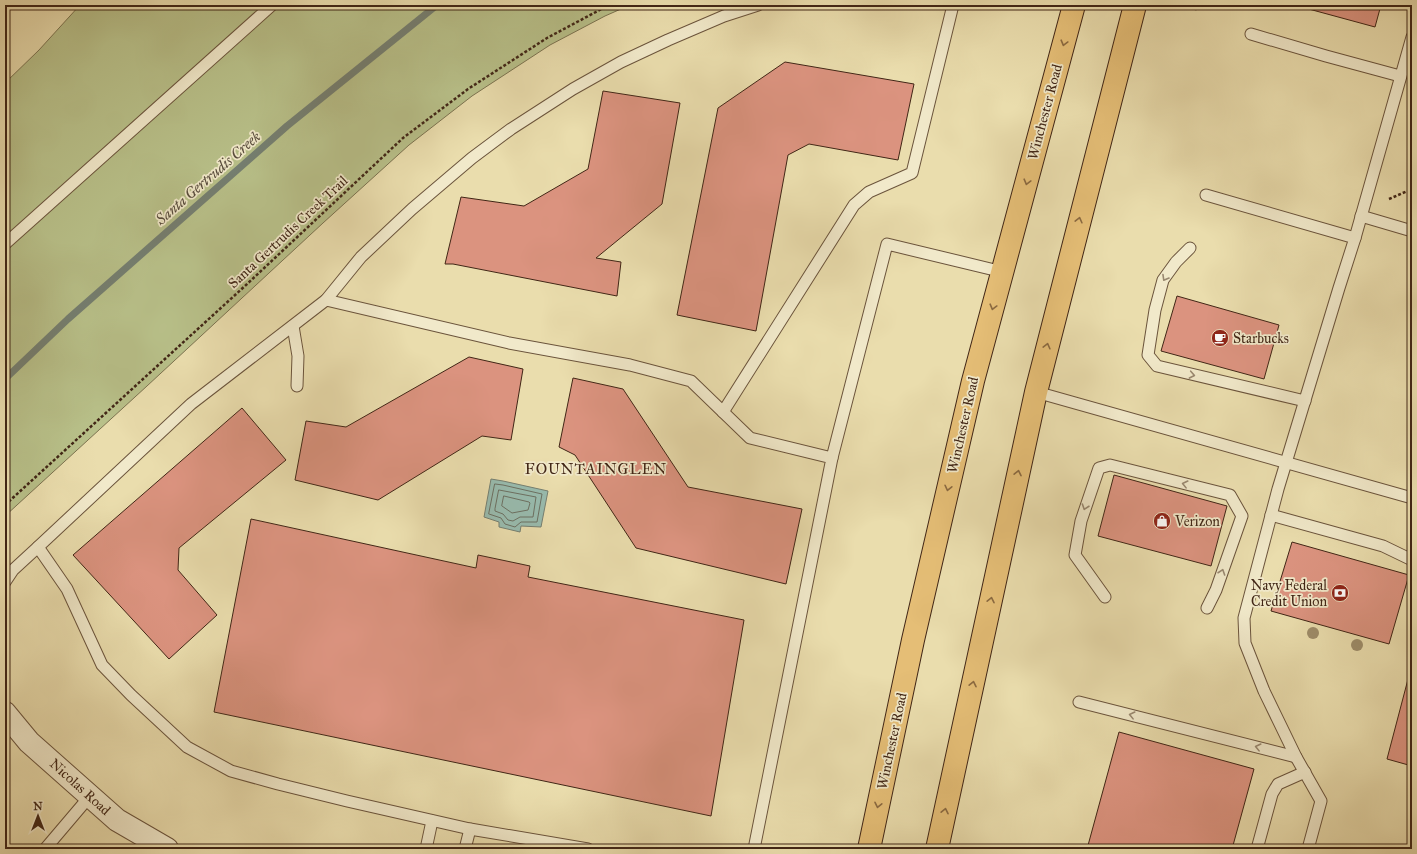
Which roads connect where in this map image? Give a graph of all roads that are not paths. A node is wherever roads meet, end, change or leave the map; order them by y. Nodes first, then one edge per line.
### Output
1 (272, 5) edge
2 (758, 5) edge
3 (952, 5) edge
4 (1074, 5) edge
5 (1135, 5) edge
6 (1251, 34) dead end
7 (1412, 37) edge
8 (1400, 76) junction
9 (1206, 195) dead end
10 (1361, 216) junction
11 (1412, 231) edge
12 (1355, 238) junction
13 (5, 244) edge
14 (1190, 248) dead end
15 (1003, 272) junction
16 (326, 300) junction
17 (292, 326) junction
18 (297, 386) dead end
19 (1036, 392) junction
20 (1305, 401) junction
21 (723, 412) junction
22 (832, 458) junction
23 (1286, 463) junction
24 (1412, 498) edge
25 (1271, 515) junction
26 (38, 547) junction
27 (1412, 560) edge
28 (5, 582) edge
29 (1105, 598) dead end
30 (1208, 608) dead end
31 (1079, 702) dead end
32 (5, 713) edge
33 (1296, 757) junction
34 (1304, 772) junction
35 (90, 796) junction
36 (432, 821) junction
37 (470, 829) junction
38 (45, 849) edge
39 (167, 849) edge
40 (426, 849) edge
41 (465, 849) edge
42 (588, 849) edge
43 (754, 849) edge
44 (868, 849) edge
45 (937, 849) edge
46 (1257, 849) edge
47 (1308, 849) edge

1 - 13 lane
2 - 16 lane
3 - 21 lane
4 -> 15 main road, Winchester Road
19 -> 5 main road
6 - 8 lane
7 - 8 lane
8 - 10 lane
9 - 12 lane
10 - 11 lane
10 - 12 lane
12 - 20 lane
14 -> 20 lane
15 - 22 lane
15 -> 44 main road, Winchester Road
16 - 17 lane
16 - 21 lane
17 - 18 lane
17 - 26 lane
19 - 23 lane
45 -> 19 main road
20 - 23 lane
21 - 22 lane
22 - 43 lane
23 - 24 lane
23 - 25 lane
25 - 27 lane
25 - 33 lane
26 - 28 lane
26 - 36 lane
30 -> 29 lane
33 -> 31 lane
32 - 35 street, Nicolas Road
33 - 34 lane
34 - 46 lane
34 - 47 lane
35 - 38 lane
35 - 39 street, Nicolas Road
36 - 37 lane
36 - 40 lane
37 - 41 lane
37 - 42 lane

